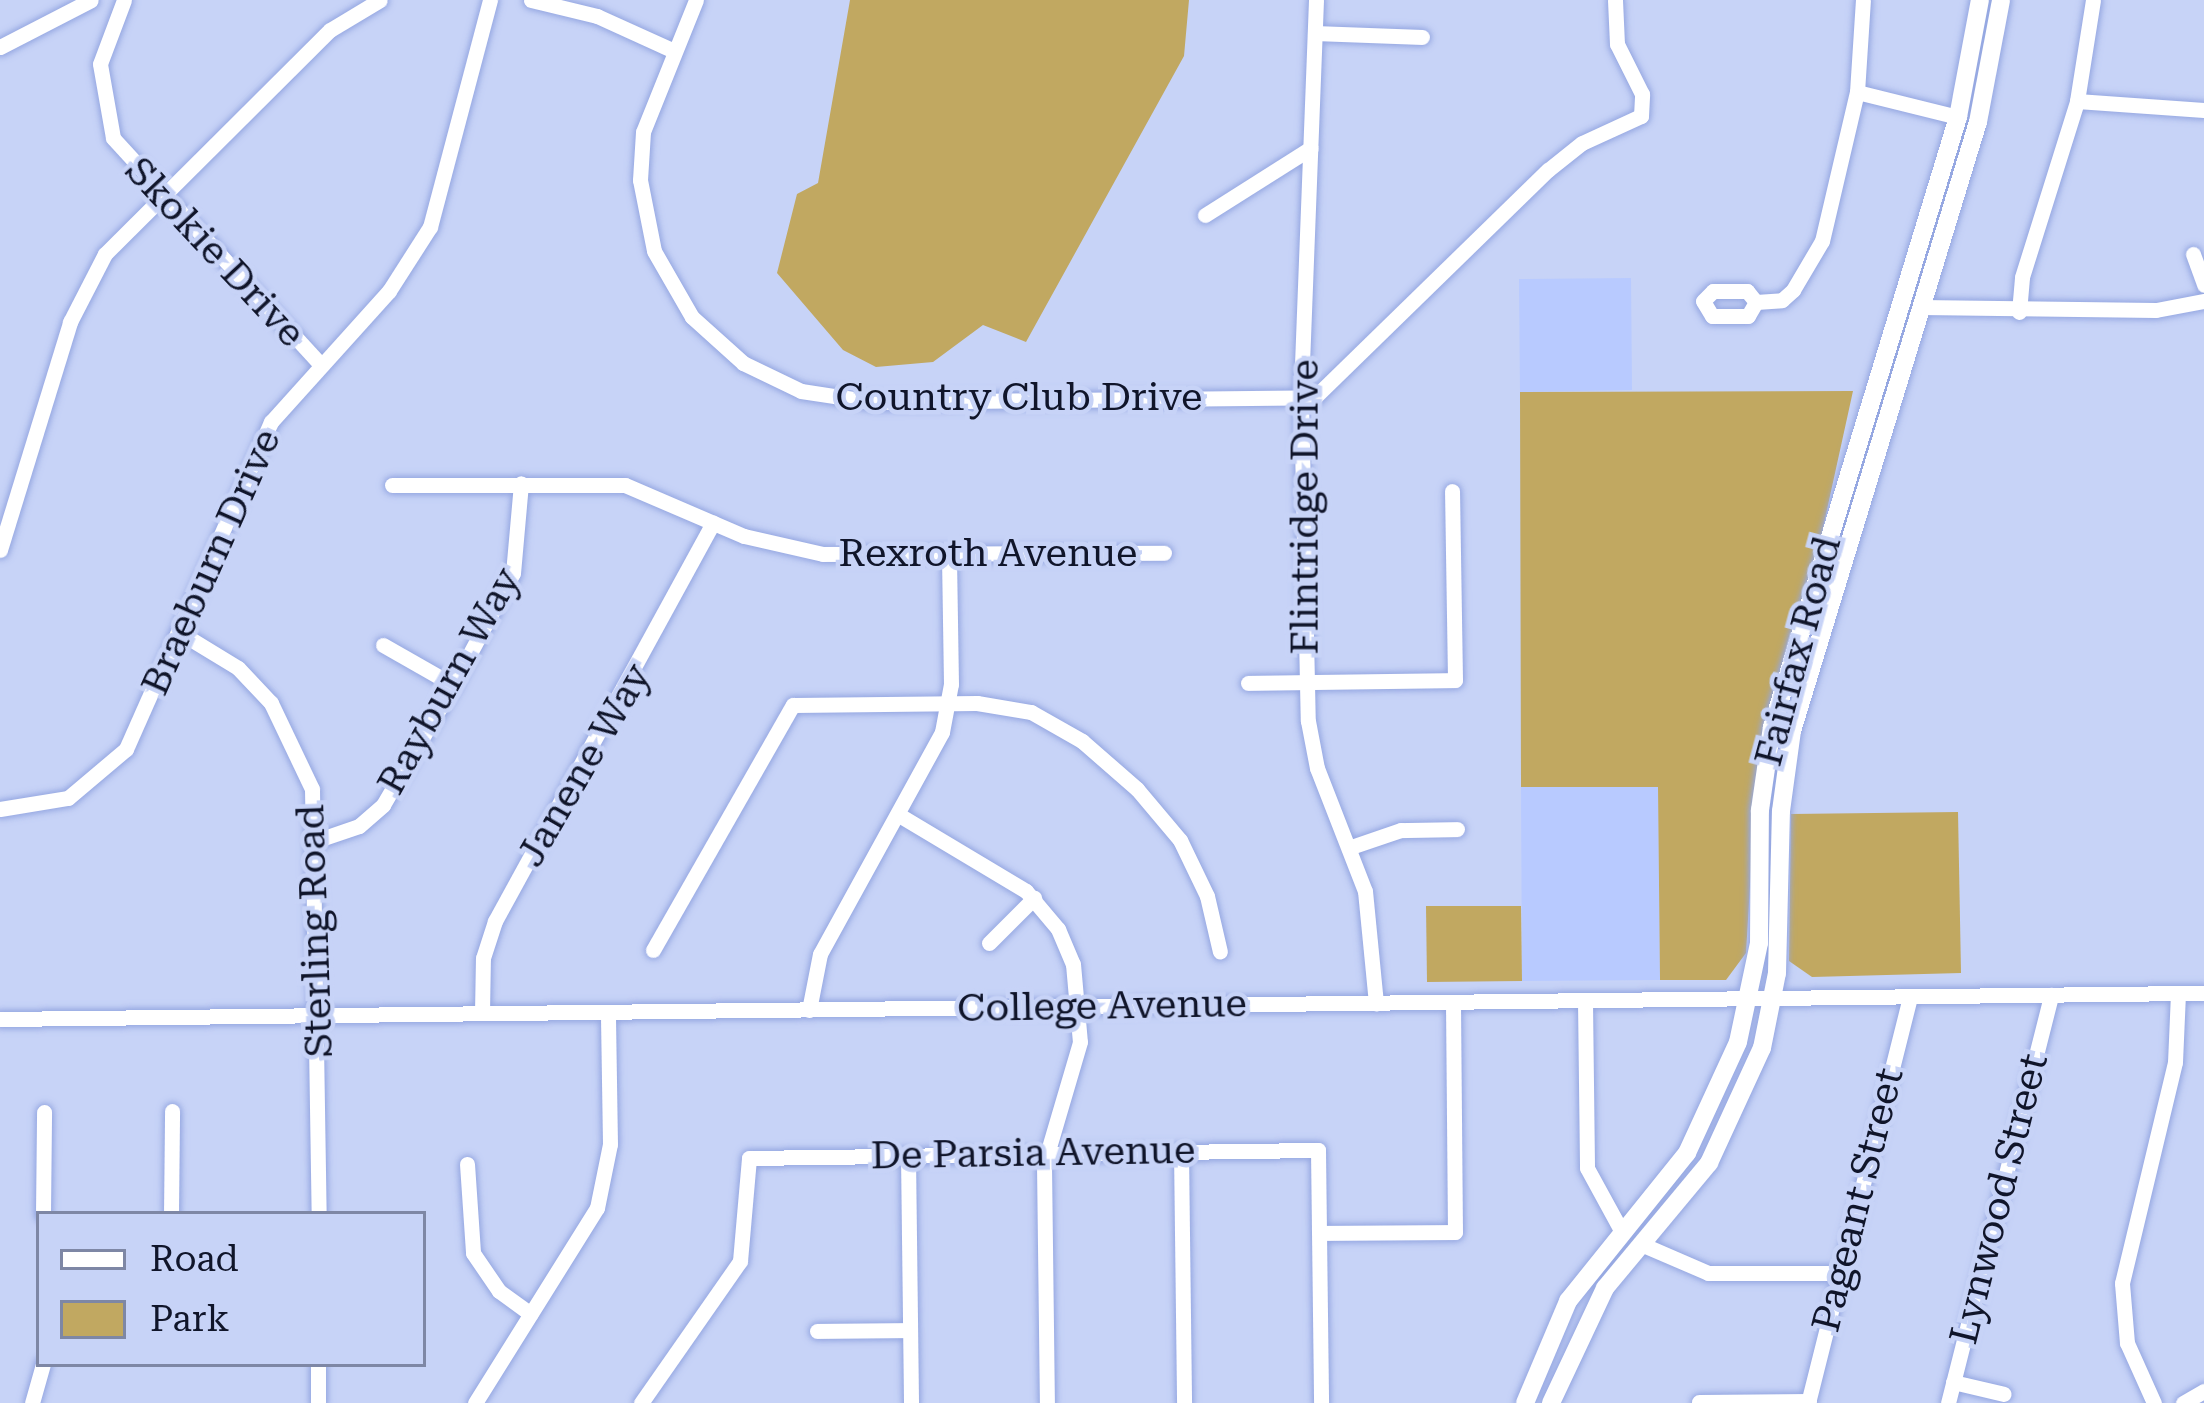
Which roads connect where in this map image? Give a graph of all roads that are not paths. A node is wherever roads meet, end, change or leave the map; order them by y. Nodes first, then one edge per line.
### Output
1 (91, 0) edge
2 (124, 0) edge
3 (380, 0) edge
4 (490, 0) edge
5 (531, 0) edge
6 (696, 0) edge
7 (1316, 0) edge
8 (1615, 0) edge
9 (1863, 0) edge
10 (1980, 0) edge
11 (2001, 0) edge
12 (2092, 0) edge
13 (1315, 32) junction
14 (1423, 37) dead end
15 (0, 47) edge
16 (672, 50) junction
17 (1857, 92) junction
18 (2077, 101) junction
19 (2204, 110) edge
20 (1958, 117) junction
21 (1311, 148) junction
22 (158, 195) junction
23 (1930, 206) junction
24 (1204, 215) dead end
25 (1945, 226) junction
26 (2193, 254) dead end
27 (2204, 285) edge
28 (2204, 301) edge
29 (1756, 302) dead end
30 (1920, 307) junction
31 (2019, 312) junction
32 (1890, 336) junction
33 (320, 364) junction
34 (1301, 397) junction
35 (1890, 403) junction
36 (520, 483) junction
37 (392, 485) dead end
38 (1451, 491) dead end
39 (713, 523) junction
40 (0, 550) edge
41 (1164, 553) dead end
42 (949, 556) junction
43 (179, 632) junction
44 (383, 645) dead end
45 (1306, 682) junction
46 (1248, 683) dead end
47 (452, 685) junction
48 (949, 703) junction
49 (0, 809) edge
50 (898, 814) junction
51 (1457, 829) dead end
52 (318, 840) junction
53 (1351, 847) junction
54 (1034, 898) junction
55 (988, 944) dead end
56 (653, 950) dead end
57 (1220, 952) dead end
58 (2204, 993) edge
59 (2178, 994) junction
60 (2051, 995) junction
61 (1910, 997) junction
62 (1748, 1000) junction
63 (1773, 1000) junction
64 (1585, 1001) junction
65 (1453, 1002) junction
66 (1376, 1003) junction
67 (1081, 1006) junction
68 (809, 1010) junction
69 (608, 1012) junction
70 (482, 1013) junction
71 (319, 1015) junction
72 (0, 1019) edge
73 (172, 1111) dead end
74 (44, 1112) dead end
75 (1181, 1151) junction
76 (1045, 1153) junction
77 (908, 1154) junction
78 (467, 1163) dead end
79 (44, 1211) edge
80 (171, 1211) edge
81 (319, 1211) edge
82 (1621, 1230) junction
83 (1319, 1233) junction
84 (1642, 1244) junction
85 (1840, 1273) junction
86 (531, 1314) junction
87 (910, 1330) junction
88 (818, 1331) dead end
89 (42, 1367) edge
90 (318, 1367) edge
91 (1953, 1382) junction
92 (2204, 1391) edge
93 (2004, 1394) dead end
94 (1699, 1402) edge
95 (1808, 1402) edge
96 (32, 1403) edge
97 (318, 1403) edge
98 (475, 1403) edge
99 (641, 1403) edge
100 (911, 1403) edge
101 (1047, 1403) edge
102 (1184, 1403) edge
103 (1321, 1403) edge
104 (1525, 1403) edge
105 (1551, 1403) edge
106 (1948, 1403) edge
107 (2154, 1403) edge
108 (2183, 1403) edge

1 - 15 street
2 - 22 street, Skokie Drive
3 - 22 street
4 - 33 street, Braeburn Drive
5 - 16 street
6 - 16 street, Country Club Drive
7 - 13 street, Flintridge Drive
8 - 34 street
9 - 17 street
10 - 20 main road, Fairfax Road
11 - 25 main road, Fairfax Road
12 - 18 street
13 - 14 street
13 - 21 street, Flintridge Drive
16 - 34 street, Country Club Drive
17 - 20 street
17 - 29 street
18 - 19 street
18 - 31 street
20 - 23 main road, Fairfax Road
20 - 25 main road
21 - 24 street
21 - 34 street, Flintridge Drive
22 - 33 street, Skokie Drive
22 - 40 street
23 - 30 main road
23 - 32 main road, Fairfax Road
25 - 30 main road, Fairfax Road
26 - 27 street
28 - 31 street
30 - 31 street
30 - 35 main road, Fairfax Road
32 - 35 main road
32 - 62 main road, Fairfax Road
33 - 43 street, Braeburn Drive
34 - 45 street, Flintridge Drive
35 - 63 main road, Fairfax Road
36 - 37 street, Rexroth Avenue
36 - 39 street, Rexroth Avenue
36 - 47 street, Rayburn Way
38 - 45 street
39 - 42 street, Rexroth Avenue
39 - 70 street, Janene Way
41 - 42 street, Rexroth Avenue
42 - 48 street
43 - 49 street, Braeburn Drive
43 - 52 street, Sterling Road
44 - 47 street
45 - 46 street
45 - 53 street, Flintridge Drive
47 - 52 street, Rayburn Way
48 - 50 street
48 - 56 street
48 - 57 street
50 - 54 street
50 - 68 street
51 - 53 street
52 - 71 street, Sterling Road
53 - 66 street, Flintridge Drive
54 - 55 street
54 - 67 street
58 - 59 street, College Avenue
59 - 60 street, College Avenue
59 - 107 street
60 - 61 street, College Avenue
60 - 91 street, Lynwood Street
61 - 63 street, College Avenue
61 - 85 street, Pageant Street
62 - 63 street, College Avenue
62 - 64 street, College Avenue
62 - 82 main road, Fairfax Road
63 - 84 main road, Fairfax Road
64 - 65 street, College Avenue
64 - 82 street
65 - 66 street, College Avenue
65 - 83 street
66 - 67 street, College Avenue
67 - 68 street, College Avenue
67 - 76 street
68 - 69 street, College Avenue
69 - 70 street, College Avenue
69 - 86 street
70 - 71 street, College Avenue
71 - 72 street, College Avenue
71 - 81 street, Sterling Road
73 - 80 street
74 - 79 street
75 - 76 street, De Parsia Avenue
75 - 83 street, De Parsia Avenue
75 - 102 street
76 - 77 street, De Parsia Avenue
76 - 101 street
77 - 87 street
77 - 99 street, De Parsia Avenue
78 - 86 street
82 - 104 main road, Fairfax Road
83 - 103 street
84 - 85 street
84 - 105 main road, Fairfax Road
85 - 95 street, Pageant Street
86 - 98 street
87 - 88 street
87 - 100 street
89 - 96 street
90 - 97 street
91 - 93 street
91 - 106 street, Lynwood Street
92 - 108 street
94 - 95 street

